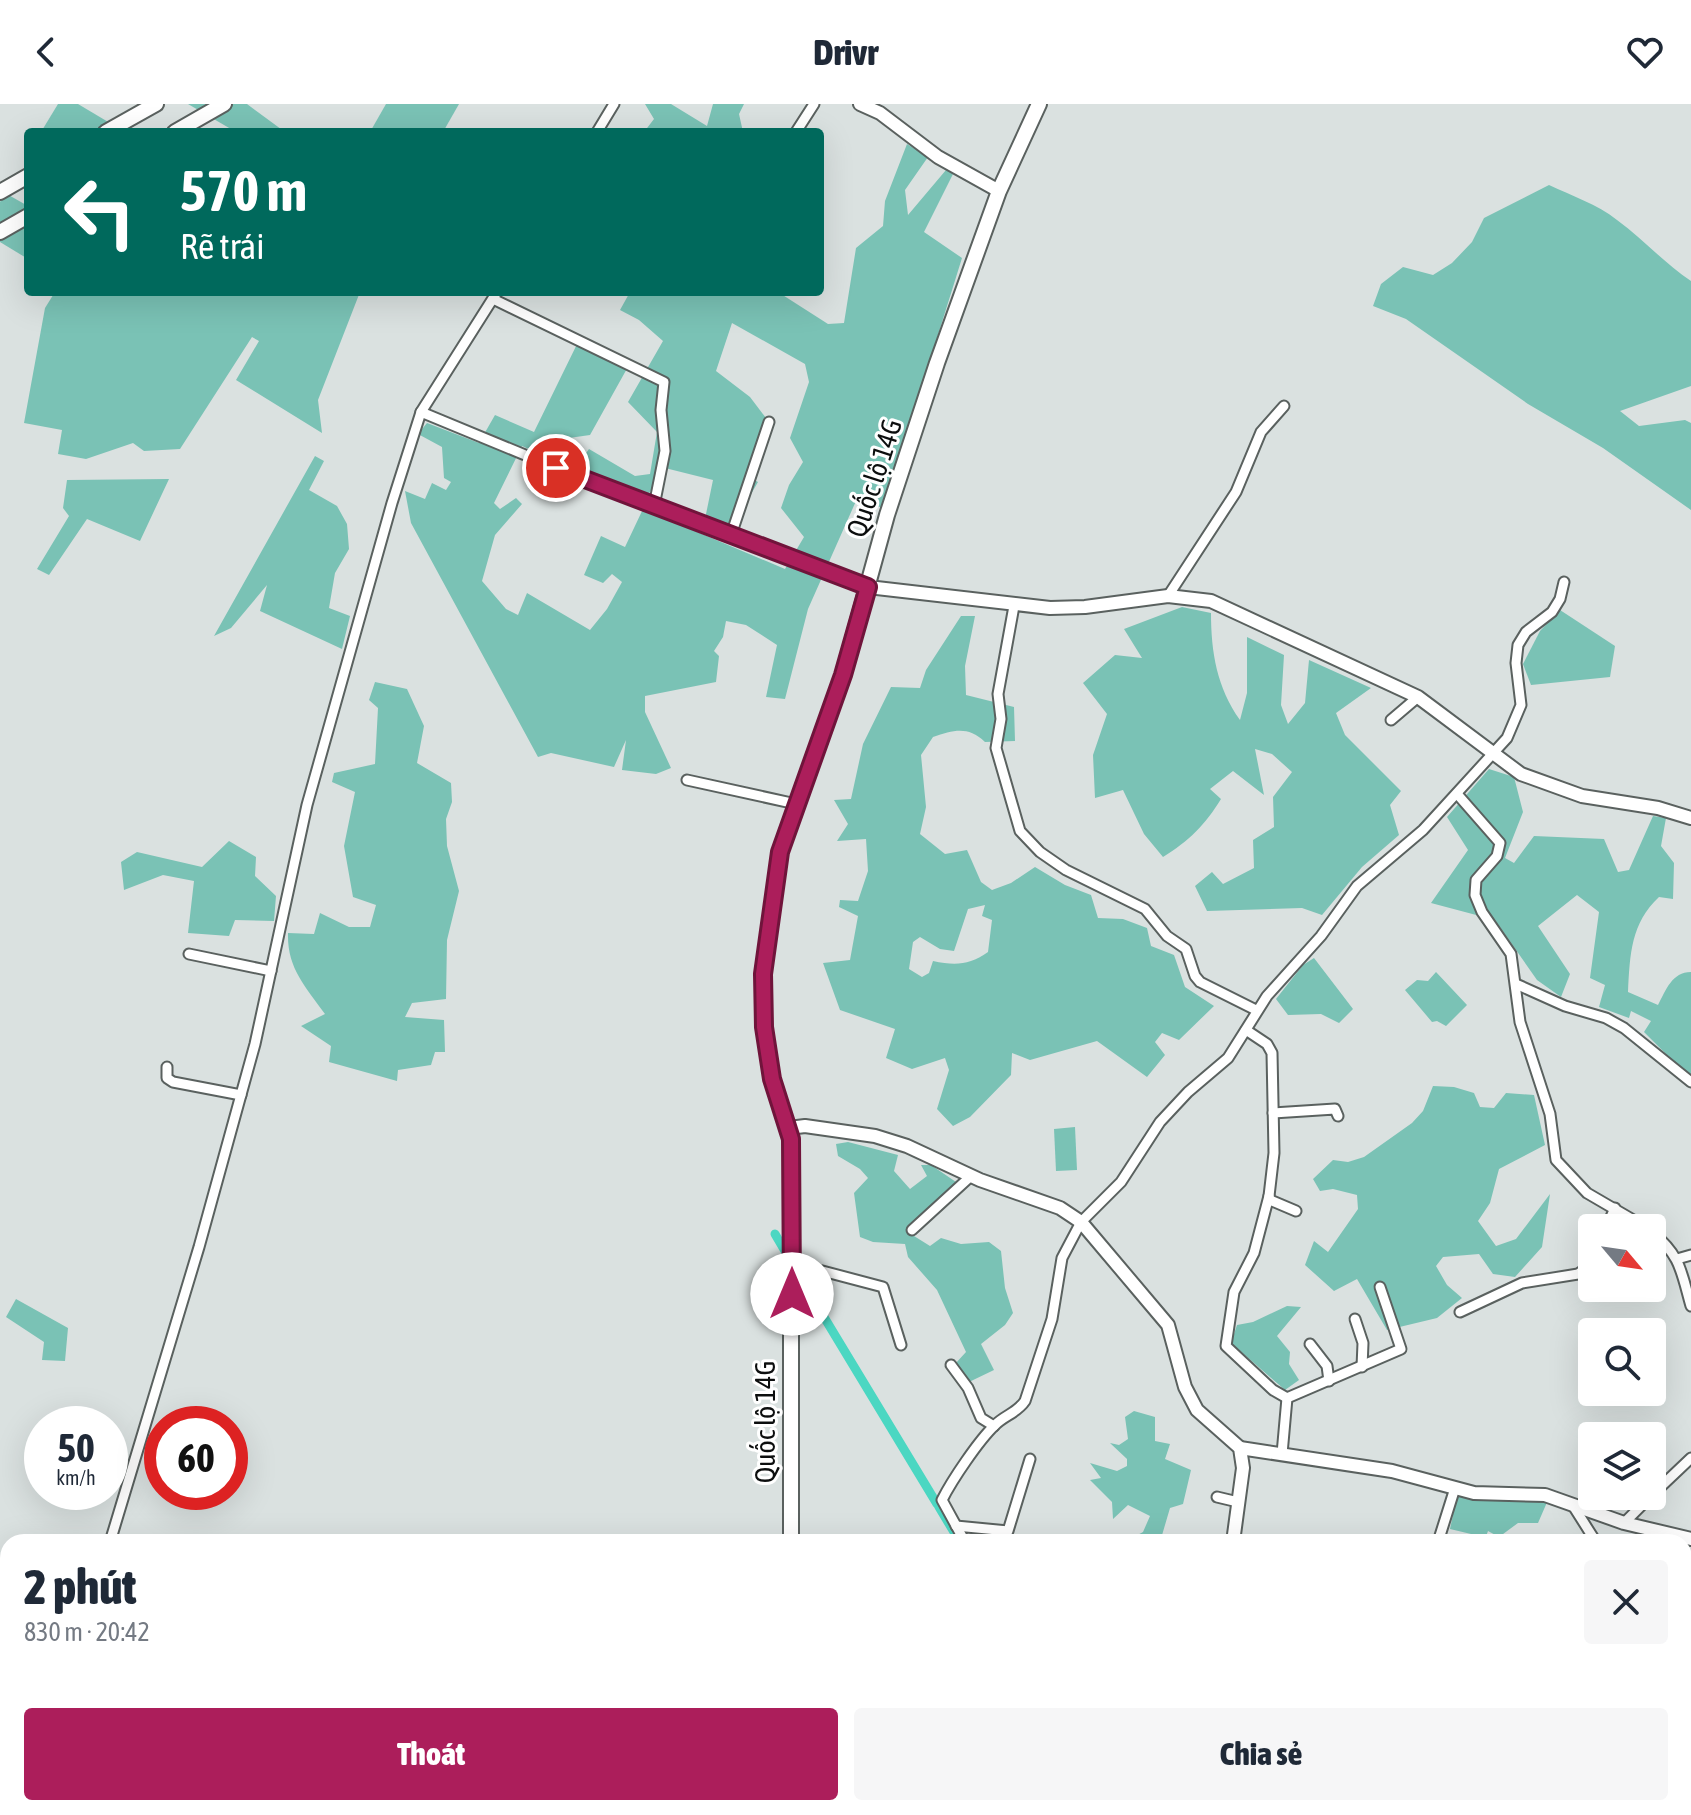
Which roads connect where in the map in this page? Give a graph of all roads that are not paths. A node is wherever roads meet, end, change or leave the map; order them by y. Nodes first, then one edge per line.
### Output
1 (156, 104) edge
2 (224, 104) edge
3 (614, 104) edge
4 (814, 104) edge
5 (860, 104) edge
6 (1039, 104) edge
7 (113, 128) edge
8 (182, 128) edge
9 (599, 128) edge
10 (799, 128) edge
11 (24, 178) edge
12 (999, 191) junction
13 (0, 192) edge
14 (24, 218) edge
15 (0, 232) edge
16 (495, 296) edge
17 (1284, 406) dead end
18 (421, 412) junction
19 (769, 422) dead end
20 (654, 506) junction
21 (731, 535) junction
22 (1564, 582) dead end
23 (868, 587) junction
24 (1168, 596) junction
25 (1014, 606) junction
26 (1418, 697) junction
27 (1391, 720) dead end
28 (1494, 753) junction
29 (687, 780) dead end
30 (1458, 795) junction
31 (796, 804) junction
32 (1691, 818) edge
33 (189, 954) dead end
34 (271, 971) junction
35 (1516, 984) junction
36 (1256, 1010) junction
37 (1246, 1030) junction
38 (167, 1067) dead end
39 (1691, 1082) edge
40 (241, 1095) junction
41 (1273, 1113) junction
42 (1338, 1116) dead end
43 (789, 1128) junction
44 (971, 1176) junction
45 (1269, 1196) junction
46 (1615, 1208) junction
47 (1296, 1211) dead end
48 (1612, 1214) edge
49 (1625, 1214) edge
50 (1081, 1222) junction
51 (912, 1230) dead end
52 (1666, 1243) edge
53 (1691, 1255) edge
54 (1677, 1259) junction
55 (792, 1263) junction
56 (1578, 1274) edge
57 (1380, 1287) dead end
58 (1691, 1306) edge
59 (1460, 1312) dead end
60 (1355, 1319) dead end
61 (1310, 1344) dead end
62 (901, 1345) dead end
63 (951, 1365) dead end
64 (1362, 1367) junction
65 (1329, 1381) junction
66 (1287, 1398) junction
67 (994, 1426) junction
68 (1240, 1448) junction
69 (1282, 1454) junction
70 (1030, 1459) dead end
71 (1688, 1465) edge
72 (1666, 1484) edge
73 (1455, 1488) junction
74 (1217, 1497) dead end
75 (1238, 1502) junction
76 (1572, 1504) junction
77 (1637, 1510) edge
78 (1624, 1523) junction
79 (956, 1526) junction
80 (112, 1534) edge
81 (791, 1534) edge
82 (960, 1534) edge
83 (1234, 1534) edge
84 (1441, 1534) edge
85 (1591, 1534) edge
86 (1670, 1534) edge

1 - 7 main road
2 - 8 main road
3 - 9 street
4 - 10 street
5 - 12 street
6 - 12 main road, Quốc lộ 14G
11 - 13 main road
12 - 23 main road, Quốc lộ 14G
14 - 15 main road
16 - 18 street
16 - 20 street
17 - 24 street
18 - 20 street
18 - 34 street
19 - 21 street
20 - 21 street
21 - 23 street
22 - 28 street
23 - 25 street
23 - 31 main road, Quốc lộ 14G
24 - 25 street
24 - 26 street
25 - 36 street
26 - 27 street
26 - 28 street
28 - 30 street
28 - 32 street
29 - 31 street
30 - 35 street
30 - 36 street
31 - 43 main road, Quốc lộ 14G
33 - 34 street
34 - 40 street
35 - 39 street
35 - 46 street
36 - 37 street
37 - 41 street
37 - 50 street
38 - 40 street
40 - 80 street
41 - 42 street
41 - 45 street
43 - 44 street
43 - 55 main road, Quốc lộ 14G
44 - 50 street
44 - 51 street
45 - 47 street
45 - 66 street
46 - 48 street
46 - 49 street
50 - 67 street
50 - 68 street
52 - 54 street
53 - 54 street
54 - 58 street
55 - 62 street
55 - 81 main road, Quốc lộ 14G
56 - 59 street
57 - 64 street
60 - 64 street
61 - 65 street
63 - 67 street
64 - 65 street
65 - 66 street
66 - 69 street
67 - 79 street
68 - 69 street
68 - 75 street
69 - 73 street
70 - 79 street
71 - 72 street
73 - 76 street
73 - 84 street
74 - 75 street
75 - 83 street
76 - 78 street
76 - 85 street
77 - 78 street
78 - 86 street
79 - 82 street

